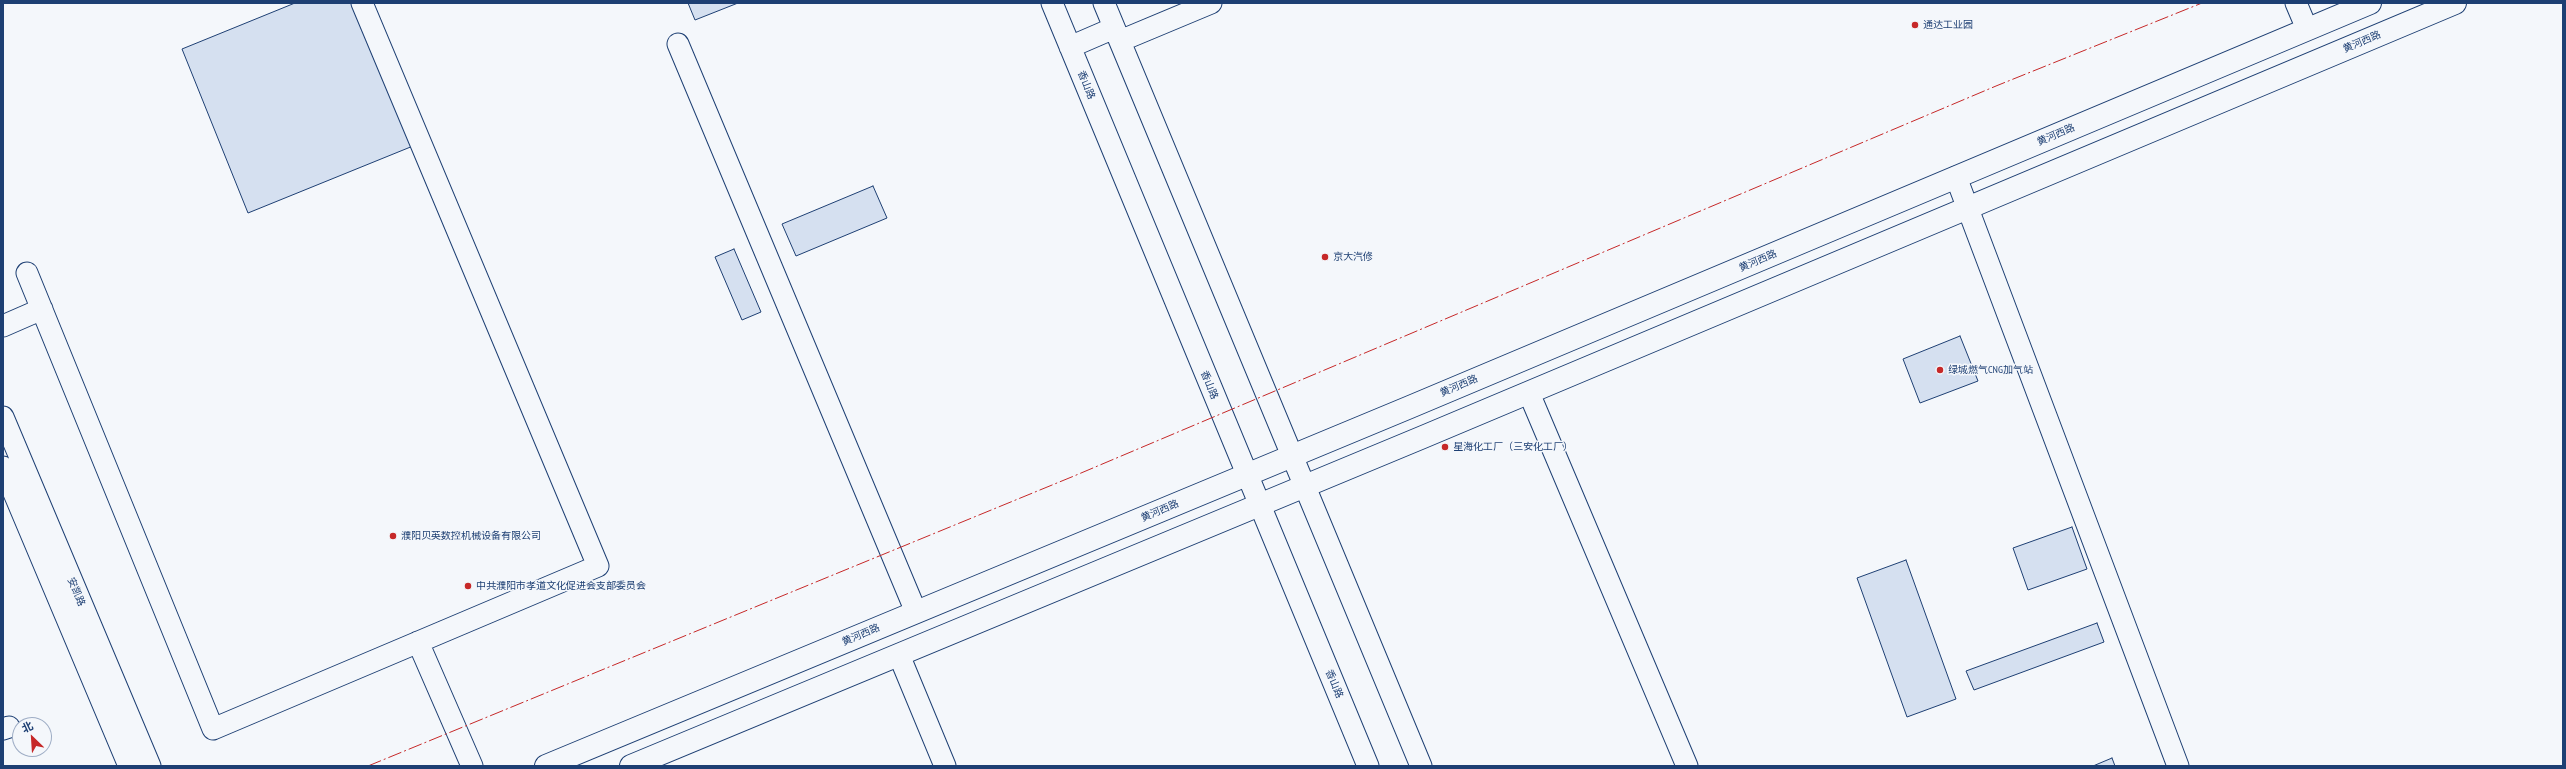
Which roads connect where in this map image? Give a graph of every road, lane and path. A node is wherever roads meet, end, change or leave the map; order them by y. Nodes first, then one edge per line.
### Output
1 (362, 3) edge
2 (1052, 3) edge
3 (1104, 3) edge
4 (1211, 3) edge
5 (2296, 3) edge
6 (2370, 3) edge
7 (2455, 3) edge
8 (2307, 30) junction
9 (1117, 34) junction
10 (678, 44) dead end
11 (1070, 47) junction
12 (1956, 177) junction
13 (1967, 208) junction
14 (27, 273) dead end
15 (42, 309) junction
16 (3, 326) edge
17 (1529, 393) junction
18 (3, 417) edge
19 (1292, 456) junction
20 (3, 467) edge
21 (1247, 475) junction
22 (1304, 487) junction
23 (1260, 505) junction
24 (916, 612) junction
25 (418, 642) junction
26 (898, 655) junction
27 (129, 766) edge
28 (150, 766) edge
29 (472, 766) edge
30 (546, 766) edge
31 (631, 766) edge
32 (945, 766) edge
33 (1368, 766) edge
34 (1421, 766) edge
35 (1687, 766) edge
36 (2178, 766) edge

1 - 25 street
2 - 11 street, 香山路
3 - 9 street
4 - 9 street
5 - 8 street
6 - 8 main road, 黄河西路
7 - 13 main road, 黄河西路
8 - 12 main road, 黄河西路
9 - 11 street
9 - 19 street
10 - 24 street
11 - 21 street, 香山路
12 - 13 street
12 - 19 main road, 黄河西路
13 - 17 main road, 黄河西路
13 - 36 street
14 - 15 street
15 - 16 street
15 - 25 street
17 - 22 main road, 黄河西路
17 - 35 street
18 - 28 street, 安凯路
19 - 21 main road, 黄河西路
19 - 22 street
20 - 27 street, 安凯路
21 - 23 street, 香山路
21 - 24 main road, 黄河西路
22 - 23 main road, 黄河西路
22 - 34 street
23 - 26 main road, 黄河西路
23 - 33 street, 香山路
24 - 30 main road, 黄河西路
25 - 29 street
26 - 31 main road, 黄河西路
26 - 32 street

